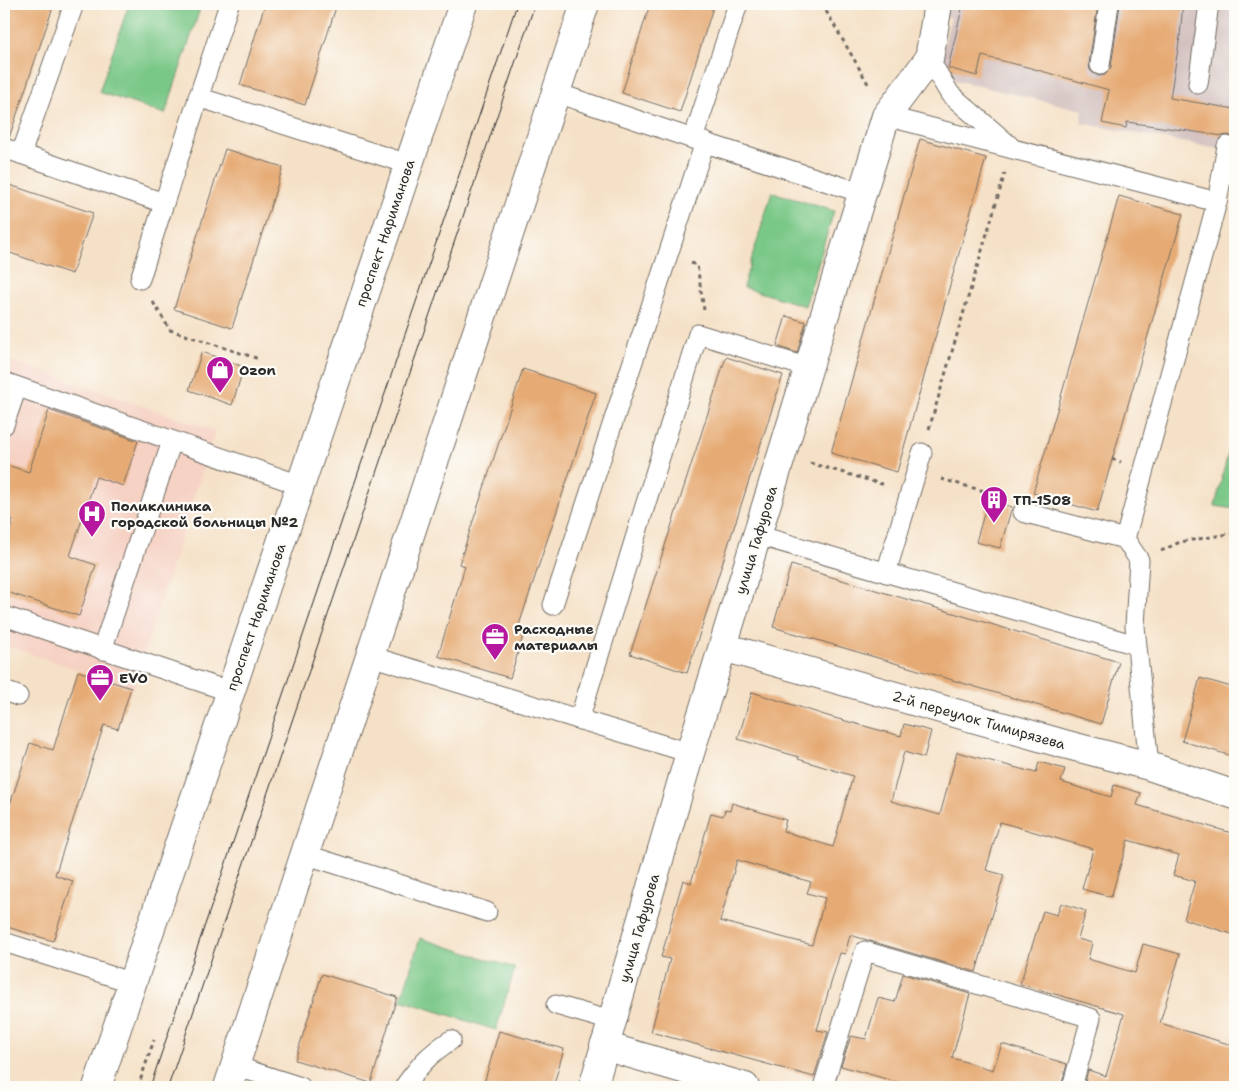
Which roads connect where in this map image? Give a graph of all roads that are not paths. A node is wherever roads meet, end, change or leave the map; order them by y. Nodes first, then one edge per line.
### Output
1 (74, 4) edge
2 (229, 4) edge
3 (462, 4) edge
4 (585, 4) edge
5 (738, 4) edge
6 (938, 4) edge
7 (1109, 4) edge
8 (1209, 4) edge
9 (928, 59) junction
10 (1100, 66) dead end
11 (1198, 84) dead end
12 (557, 93) junction
13 (198, 97) junction
14 (886, 116) junction
15 (699, 140) junction
16 (1226, 146) dead end
17 (1013, 148) junction
18 (13, 151) edge
19 (408, 164) junction
20 (862, 193) junction
21 (1217, 202) junction
22 (164, 203) junction
23 (140, 280) road end
24 (808, 368) junction
25 (10, 384) edge
26 (4, 424) edge
27 (172, 442) junction
28 (922, 453) road end
29 (300, 485) junction
30 (1023, 512) road end
31 (757, 535) junction
32 (1125, 539) junction
33 (886, 573) junction
34 (553, 605) dead end
35 (4, 616) edge
36 (1136, 645) junction
37 (723, 647) junction
38 (102, 650) junction
39 (370, 656) junction
40 (231, 692) junction
41 (579, 720) junction
42 (690, 753) junction
43 (1149, 766) junction
44 (1235, 795) edge
45 (304, 854) junction
46 (487, 912) dead end
47 (4, 942) edge
48 (132, 983) junction
49 (556, 1006) dead end
50 (607, 1034) junction
51 (451, 1040) dead end
52 (231, 1076) edge
53 (97, 1087) edge
54 (302, 1087) edge
55 (404, 1087) edge
56 (593, 1087) edge
57 (745, 1087) edge
58 (823, 1087) edge
59 (1072, 1087) edge

1 - 18 lane
2 - 13 lane
3 - 19 main road, проспект Нариманова
4 - 12 main road
5 - 15 lane
6 - 9 main road, улица Гафурова
7 - 10 lane
8 - 11 lane
9 - 14 main road, улица Гафурова
9 - 17 lane
12 - 15 lane
12 - 39 main road
13 - 19 lane
13 - 22 lane
14 - 17 lane
14 - 20 main road, улица Гафурова
15 - 20 lane
15 - 34 lane
16 - 21 lane
17 - 21 lane
18 - 22 lane
19 - 29 main road, проспект Нариманова
20 - 24 main road, улица Гафурова
21 - 32 lane
22 - 23 lane
24 - 31 main road, улица Гафурова
24 - 41 lane
25 - 26 lane
25 - 27 lane
27 - 29 lane
27 - 38 lane
28 - 33 lane
29 - 40 main road, проспект Нариманова
30 - 32 lane
31 - 33 lane
31 - 37 main road, улица Гафурова
32 - 36 lane
33 - 36 lane
35 - 38 lane
36 - 43 lane
37 - 42 main road, улица Гафурова
37 - 43 main road, 2-й переулок Тимирязева
38 - 40 lane
39 - 41 lane
39 - 45 main road
40 - 48 main road, проспект Нариманова
41 - 42 lane
42 - 50 main road, улица Гафурова
43 - 44 main road, 2-й переулок Тимирязева
45 - 46 lane
45 - 52 main road
47 - 48 lane
48 - 53 main road, проспект Нариманова
49 - 50 lane
50 - 56 main road, улица Гафурова
50 - 57 main road
51 - 55 lane
52 - 54 lane
58 - 59 lane

